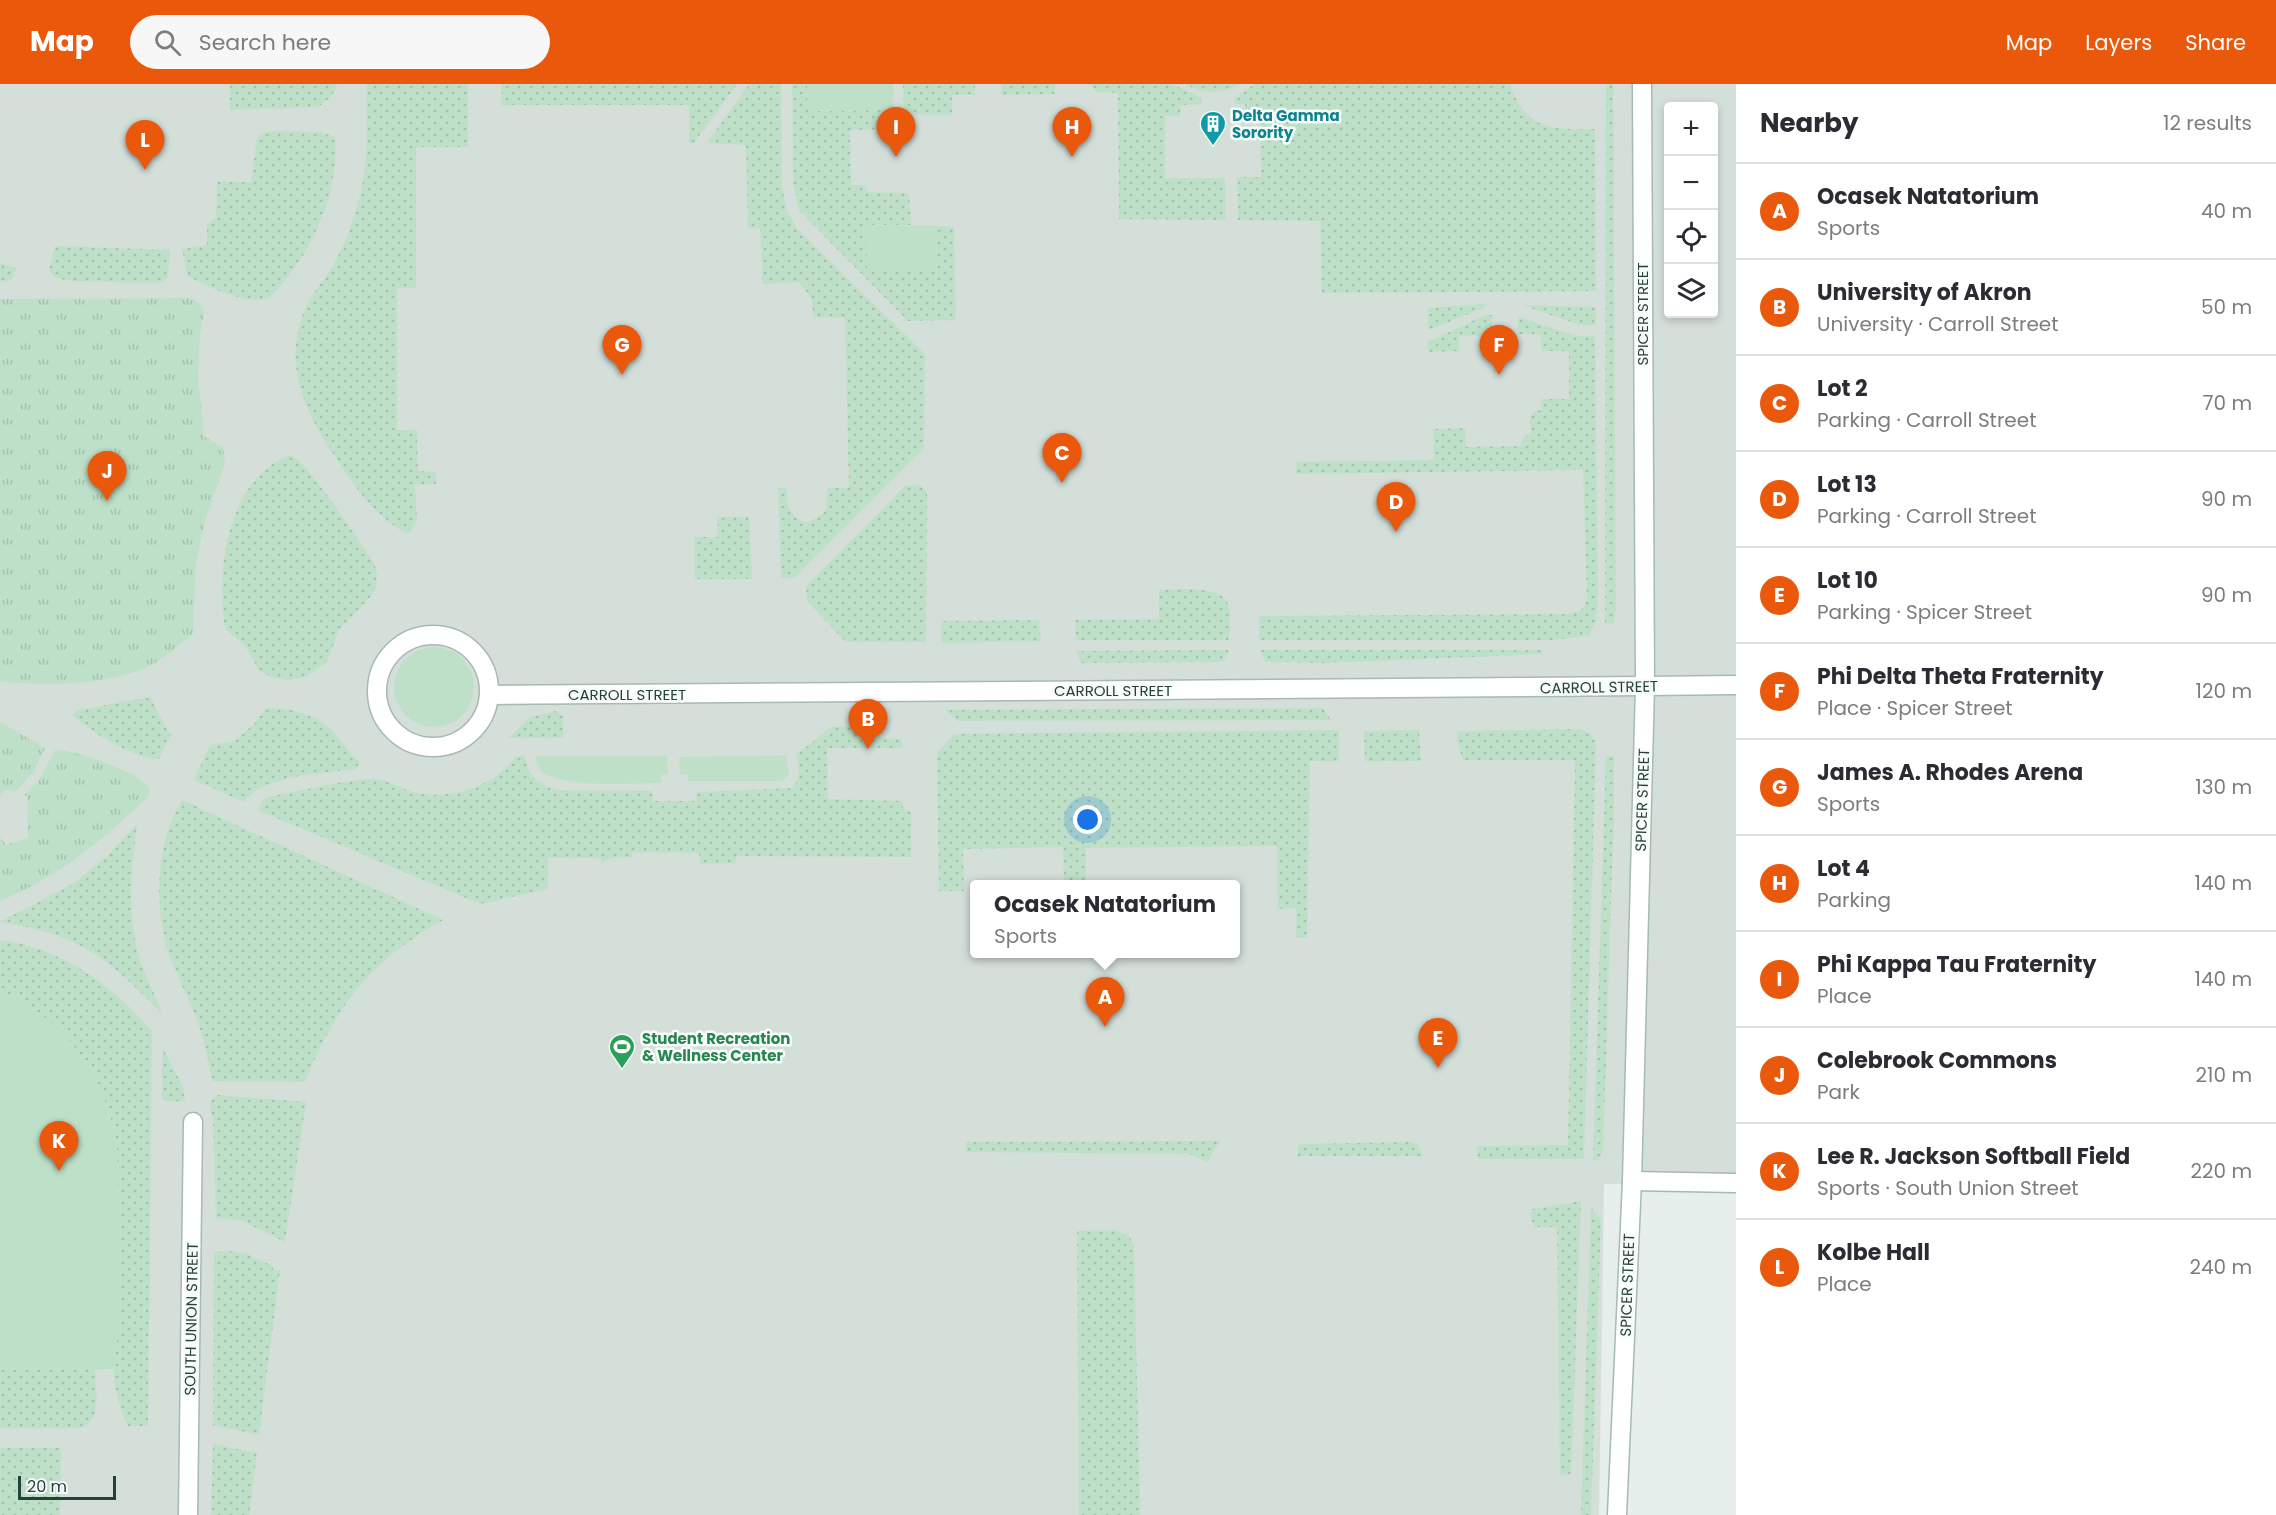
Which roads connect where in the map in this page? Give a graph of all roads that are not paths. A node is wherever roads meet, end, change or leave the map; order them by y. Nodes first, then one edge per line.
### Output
1 (1642, 84) edge
2 (1736, 685) edge
3 (1645, 686) junction
4 (489, 695) junction
5 (193, 1122) dead end
6 (1632, 1181) junction
7 (1736, 1183) edge
8 (188, 1515) edge
9 (1617, 1515) edge

1 - 3 street, SPICER STREET
2 - 3 street, CARROLL STREET
3 - 4 street, CARROLL STREET
3 - 6 street, SPICER STREET
4 - 4 street
5 - 8 street, SOUTH UNION STREET
6 - 7 street
6 - 9 street, SPICER STREET

